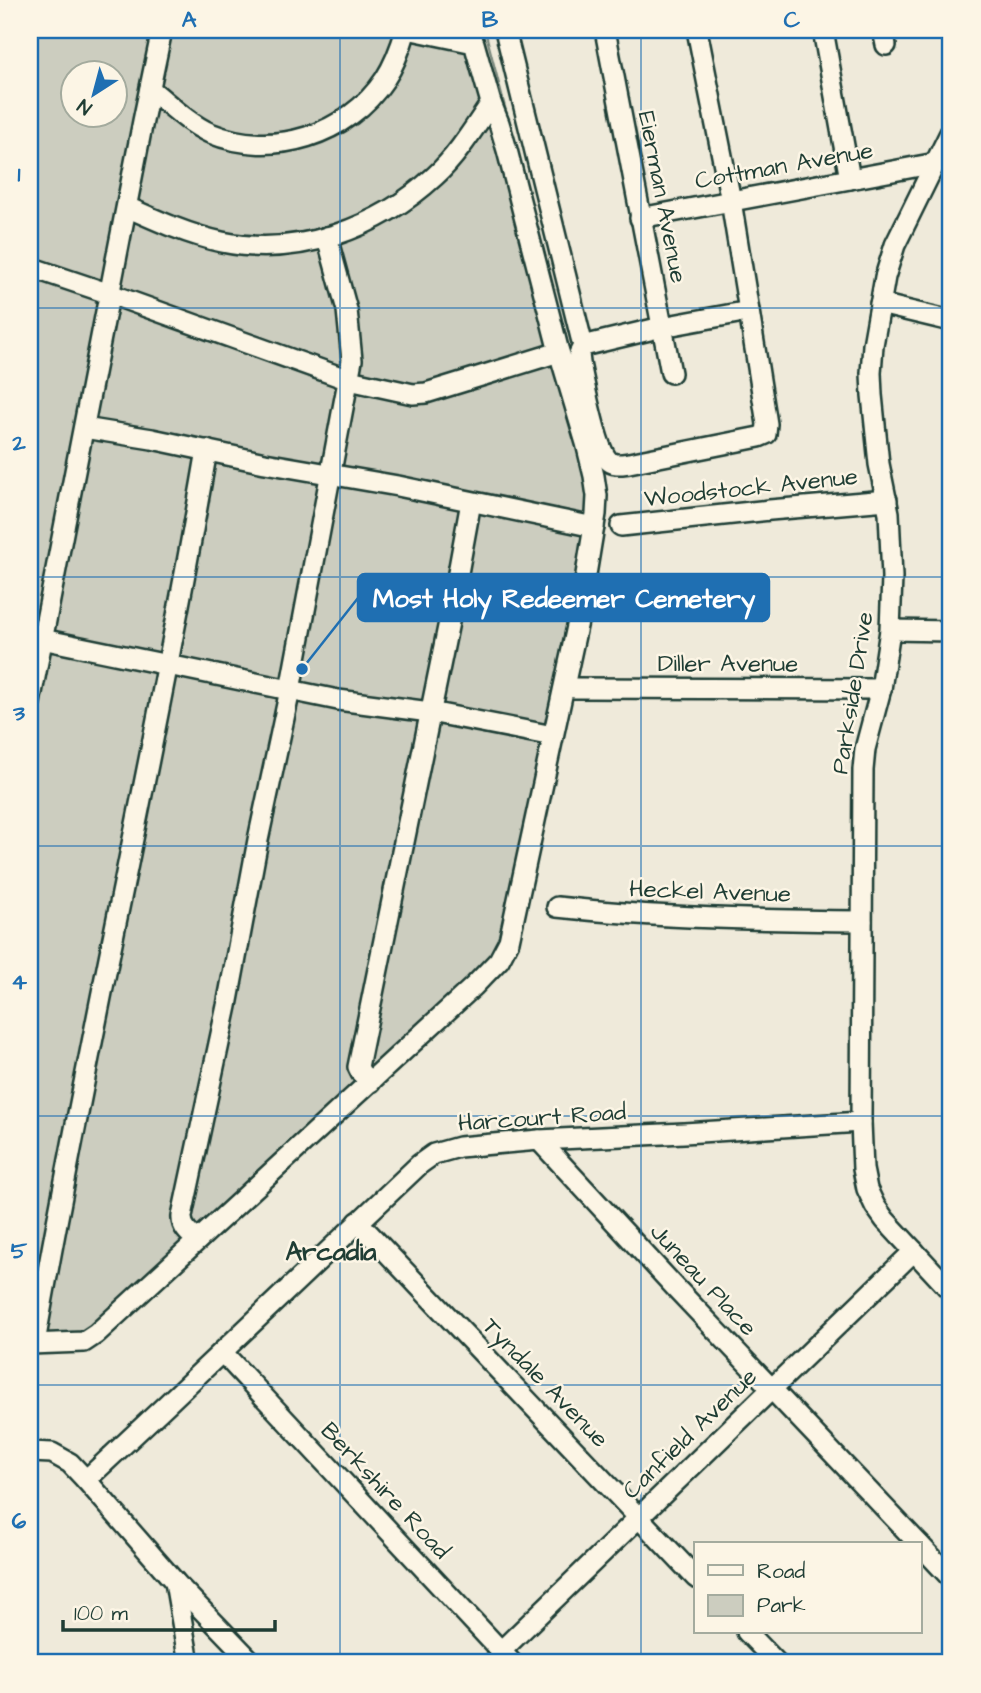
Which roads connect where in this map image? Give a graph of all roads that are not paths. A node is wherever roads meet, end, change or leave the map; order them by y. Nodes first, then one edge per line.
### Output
1 (162, 30) edge
2 (406, 30) edge
3 (412, 30) edge
4 (505, 30) edge
5 (605, 30) edge
6 (698, 30) edge
7 (822, 30) edge
8 (472, 36) edge
9 (150, 89) junction
10 (491, 103) junction
11 (951, 131) edge
12 (936, 163) junction
13 (850, 179) junction
14 (731, 201) junction
15 (127, 207) junction
16 (640, 218) junction
17 (327, 237) junction
18 (30, 267) edge
19 (110, 293) junction
20 (880, 304) junction
21 (748, 311) junction
22 (951, 321) edge
23 (662, 327) junction
24 (583, 346) junction
25 (559, 352) junction
26 (671, 373) dead end
27 (349, 380) junction
28 (84, 428) junction
29 (208, 450) junction
30 (330, 473) junction
31 (887, 500) junction
32 (471, 502) junction
33 (621, 526) dead end
34 (594, 527) junction
35 (890, 630) junction
36 (951, 631) edge
37 (36, 639) edge
38 (169, 666) junction
39 (574, 688) dead end
40 (881, 689) junction
41 (290, 690) junction
42 (30, 703) edge
43 (430, 712) junction
44 (554, 736) junction
45 (557, 907) dead end
46 (862, 921) junction
47 (371, 1083) junction
48 (861, 1122) junction
49 (539, 1140) junction
50 (358, 1223) junction
51 (198, 1240) junction
52 (914, 1251) junction
53 (951, 1291) edge
54 (33, 1343) edge
55 (222, 1352) junction
56 (772, 1389) junction
57 (30, 1452) edge
58 (86, 1479) junction
59 (639, 1518) junction
60 (916, 1542) edge
61 (922, 1548) edge
62 (694, 1576) edge
63 (951, 1578) edge
64 (175, 1582) junction
65 (750, 1634) edge
66 (506, 1657) edge
67 (189, 1663) edge
68 (253, 1663) edge
69 (777, 1663) edge

1 - 9 street
2 - 9 street
3 - 8 street
4 - 24 street
5 - 16 street, Eierman Avenue
6 - 14 street
7 - 13 street
8 - 10 street
9 - 15 street
10 - 17 street
10 - 25 street
11 - 12 street, Parkside Drive
12 - 13 street, Cottman Avenue
12 - 20 street, Parkside Drive
13 - 14 street, Cottman Avenue
14 - 16 street, Cottman Avenue
14 - 21 street
15 - 17 street
15 - 19 street
16 - 23 street, Eierman Avenue
17 - 27 street
18 - 19 street
19 - 27 street
19 - 28 street
20 - 22 street
20 - 31 street, Parkside Drive
21 - 23 street
21 - 24 street
23 - 24 street
23 - 26 street, Eierman Avenue
25 - 27 street
25 - 34 street
27 - 30 street
28 - 29 street
28 - 37 street
29 - 30 street
29 - 38 street
30 - 32 street
30 - 41 street
31 - 33 street, Woodstock Avenue
31 - 35 street, Parkside Drive
32 - 34 street
32 - 43 street
34 - 44 street
35 - 36 street
35 - 40 street, Parkside Drive
37 - 38 street
37 - 42 street
38 - 41 street
38 - 54 street
39 - 40 street, Diller Avenue
40 - 46 street, Parkside Drive
41 - 43 street
41 - 51 street
43 - 44 street
43 - 47 street
44 - 47 street
45 - 46 street, Heckel Avenue
46 - 48 street, Parkside Drive
47 - 51 street
48 - 49 street, Harcourt Road
48 - 52 street, Parkside Drive
49 - 50 street, Harcourt Road
49 - 56 street, Juneau Place
50 - 55 street, Harcourt Road
50 - 59 street, Tyndale Avenue
51 - 54 street
52 - 53 street, Parkside Drive
52 - 56 street, Canfield Avenue
55 - 58 street, Harcourt Road
55 - 66 street, Berkshire Road
56 - 59 street, Canfield Avenue
56 - 60 street, Juneau Place
57 - 58 street
58 - 64 street
59 - 62 street, Tyndale Avenue
59 - 66 street, Canfield Avenue
61 - 63 street, Juneau Place
64 - 67 street
64 - 68 street
65 - 69 street

